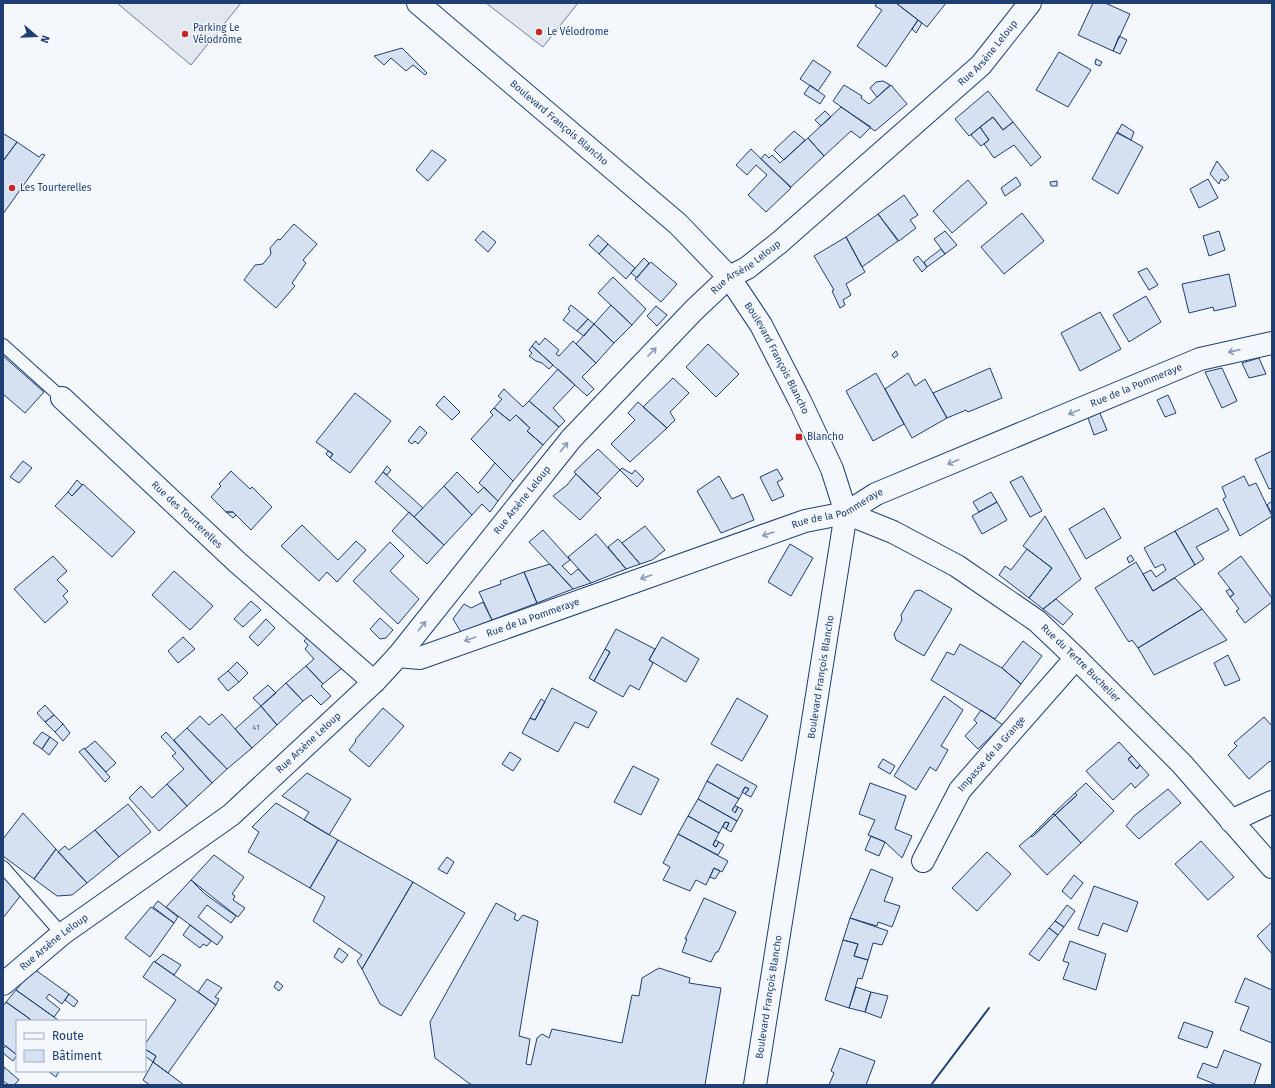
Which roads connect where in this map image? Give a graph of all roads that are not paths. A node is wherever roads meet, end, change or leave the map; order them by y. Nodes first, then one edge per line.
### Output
1 (418, 3) edge
2 (1030, 3) edge
3 (729, 277) junction
4 (1272, 343) edge
5 (3, 345) edge
6 (62, 398) joint
7 (846, 513) junction
8 (398, 656) junction
9 (1076, 658) junction
10 (374, 682) junction
11 (1272, 802) edge
12 (1231, 821) junction
13 (923, 861) dead end
14 (3, 867) edge
15 (1272, 868) edge
16 (62, 934) junction
17 (3, 984) edge
18 (755, 1085) edge

1 - 3 street, Boulevard François Blancho
2 - 3 street, Rue Arsène Leloup
3 - 7 street, Boulevard François Blancho
8 -> 3 street, Rue Arsène Leloup
4 -> 7 street, Rue de la Pommeraye
5 - 6 lane, Rue des Tourterelles
6 - 10 street, Rue des Tourterelles
7 -> 8 street, Rue de la Pommeraye
7 - 9 street, Rue du Tertre Buchelier
7 - 18 street, Boulevard François Blancho
8 - 10 street, Rue Arsène Leloup
9 - 12 street, Rue du Tertre Buchelier
9 - 13 street, Impasse de la Grange
10 - 16 street, Rue Arsène Leloup
11 - 12 street
12 - 15 street, Rue du Tertre Buchelier
14 - 16 lane
16 - 17 street, Rue Arsène Leloup

